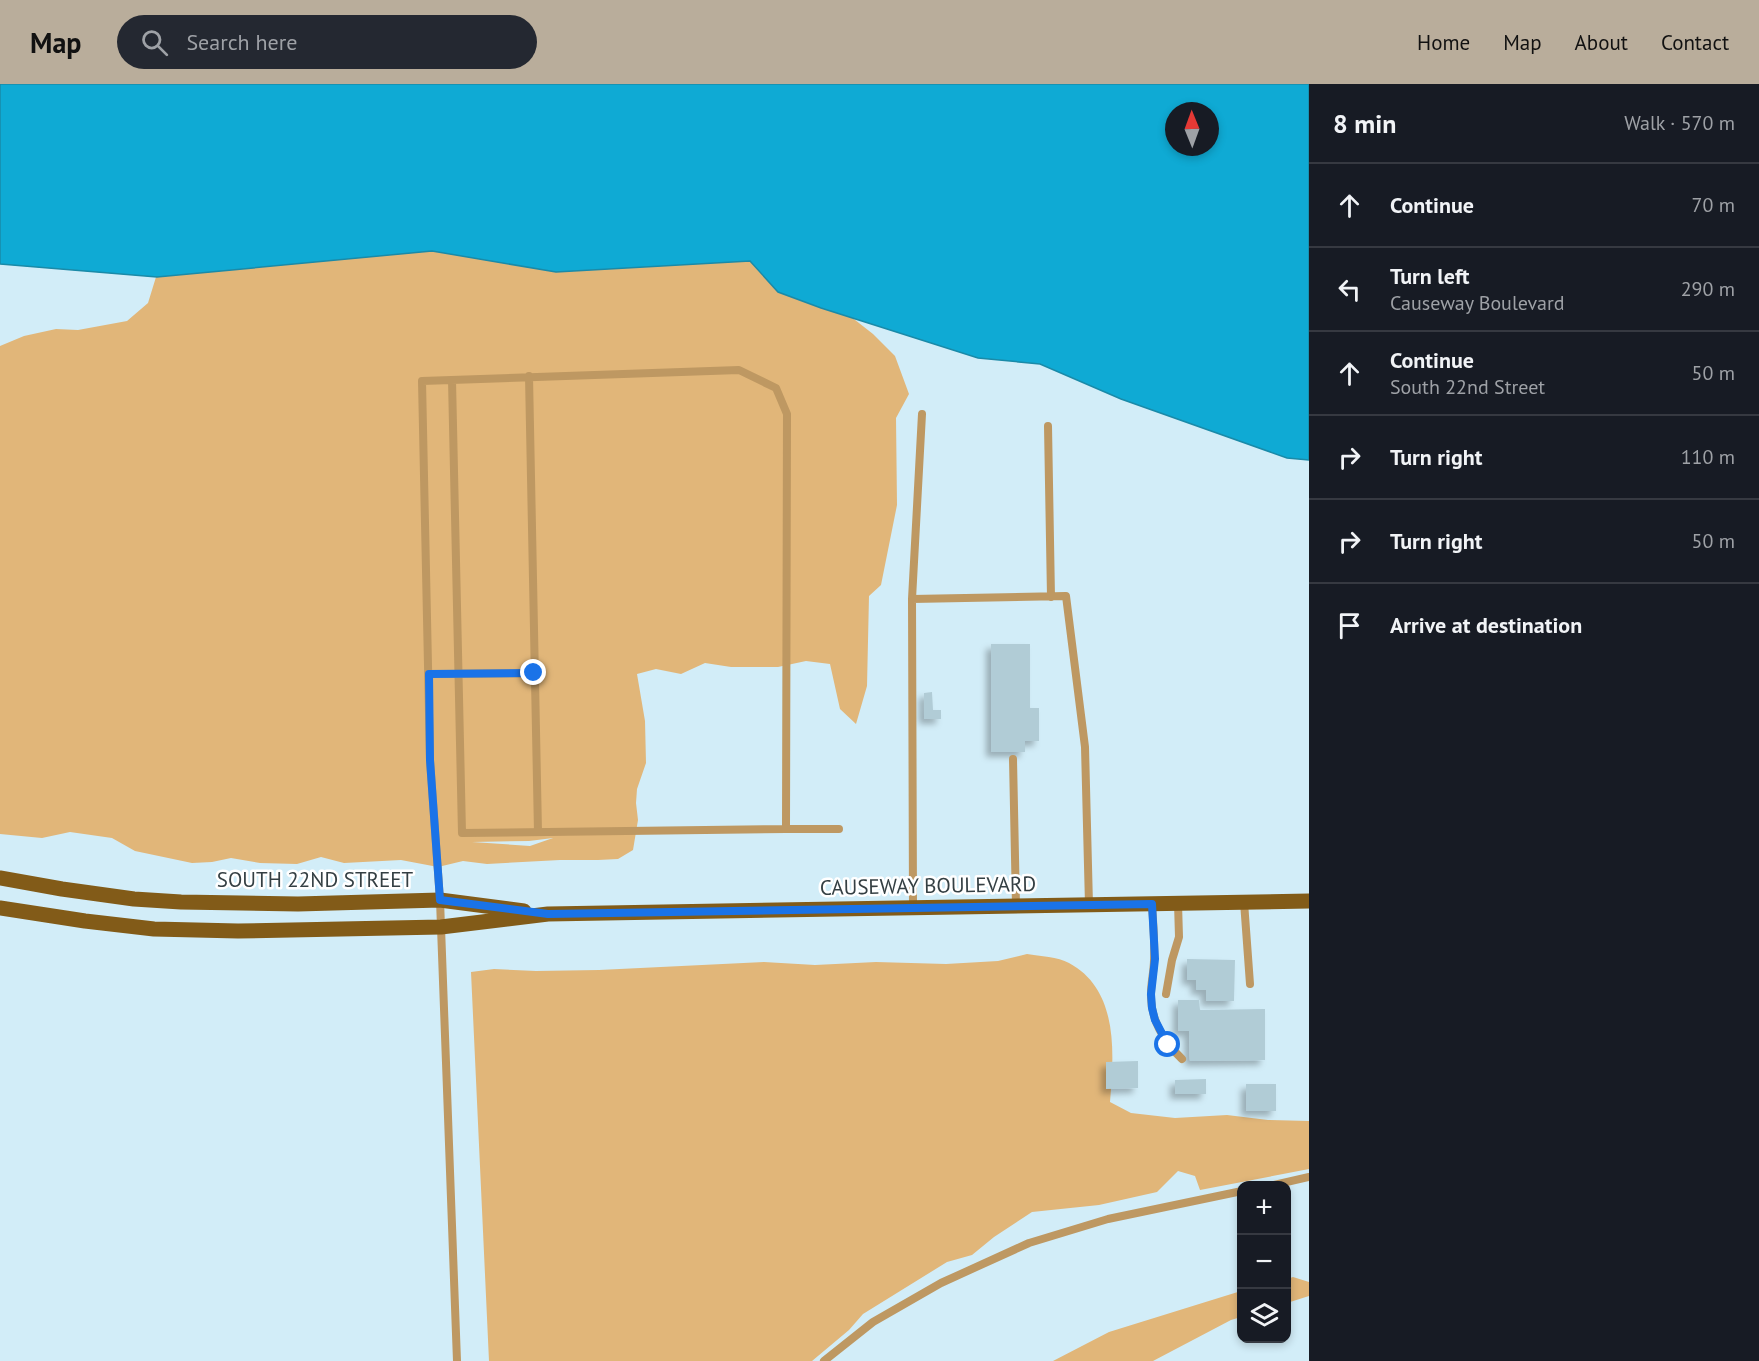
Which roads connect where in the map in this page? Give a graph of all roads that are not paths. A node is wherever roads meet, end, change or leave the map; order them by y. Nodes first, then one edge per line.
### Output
1 (529, 376) junction
2 (452, 380) junction
3 (922, 414) dead end
4 (1048, 426) dead end
5 (1052, 597) junction
6 (912, 599) junction
7 (534, 673) junction
8 (429, 674) junction
9 (459, 674) junction
10 (1013, 759) dead end
11 (786, 829) junction
12 (839, 829) dead end
13 (538, 832) junction
14 (0, 878) edge
15 (440, 900) junction
16 (1309, 901) edge
17 (1244, 902) junction
18 (1178, 903) junction
19 (1152, 904) junction
20 (1089, 905) junction
21 (1016, 906) junction
22 (0, 908) edge
23 (913, 908) junction
24 (548, 914) junction
25 (441, 927) junction
26 (1250, 984) dead end
27 (1166, 994) dead end
28 (1182, 1059) dead end
29 (1309, 1177) edge
30 (1289, 1181) edge
31 (1237, 1192) edge
32 (457, 1361) edge
33 (824, 1361) edge

1 - 2 lane
1 - 7 lane
1 - 11 lane
2 - 8 lane
2 - 9 lane
3 - 6 lane
4 - 5 lane
5 - 6 lane
5 - 20 lane
6 - 23 lane
7 - 9 lane
7 - 13 lane
8 - 9 lane
8 - 15 lane
9 - 13 lane
10 - 21 lane
11 - 12 lane
11 - 13 lane
14 - 15 main road, SOUTH 22ND STREET
15 - 24 main road, SOUTH 22ND STREET
15 - 25 lane
16 - 17 main road, CAUSEWAY BOULEVARD
17 - 18 main road, CAUSEWAY BOULEVARD
17 - 26 lane
18 - 19 main road, CAUSEWAY BOULEVARD
18 - 27 lane
19 - 20 main road, CAUSEWAY BOULEVARD
19 - 28 lane
20 - 21 main road, CAUSEWAY BOULEVARD
21 - 23 main road, CAUSEWAY BOULEVARD
22 - 25 main road
23 - 24 main road, CAUSEWAY BOULEVARD
24 - 25 main road
25 - 32 lane
29 - 30 lane
31 - 33 lane

